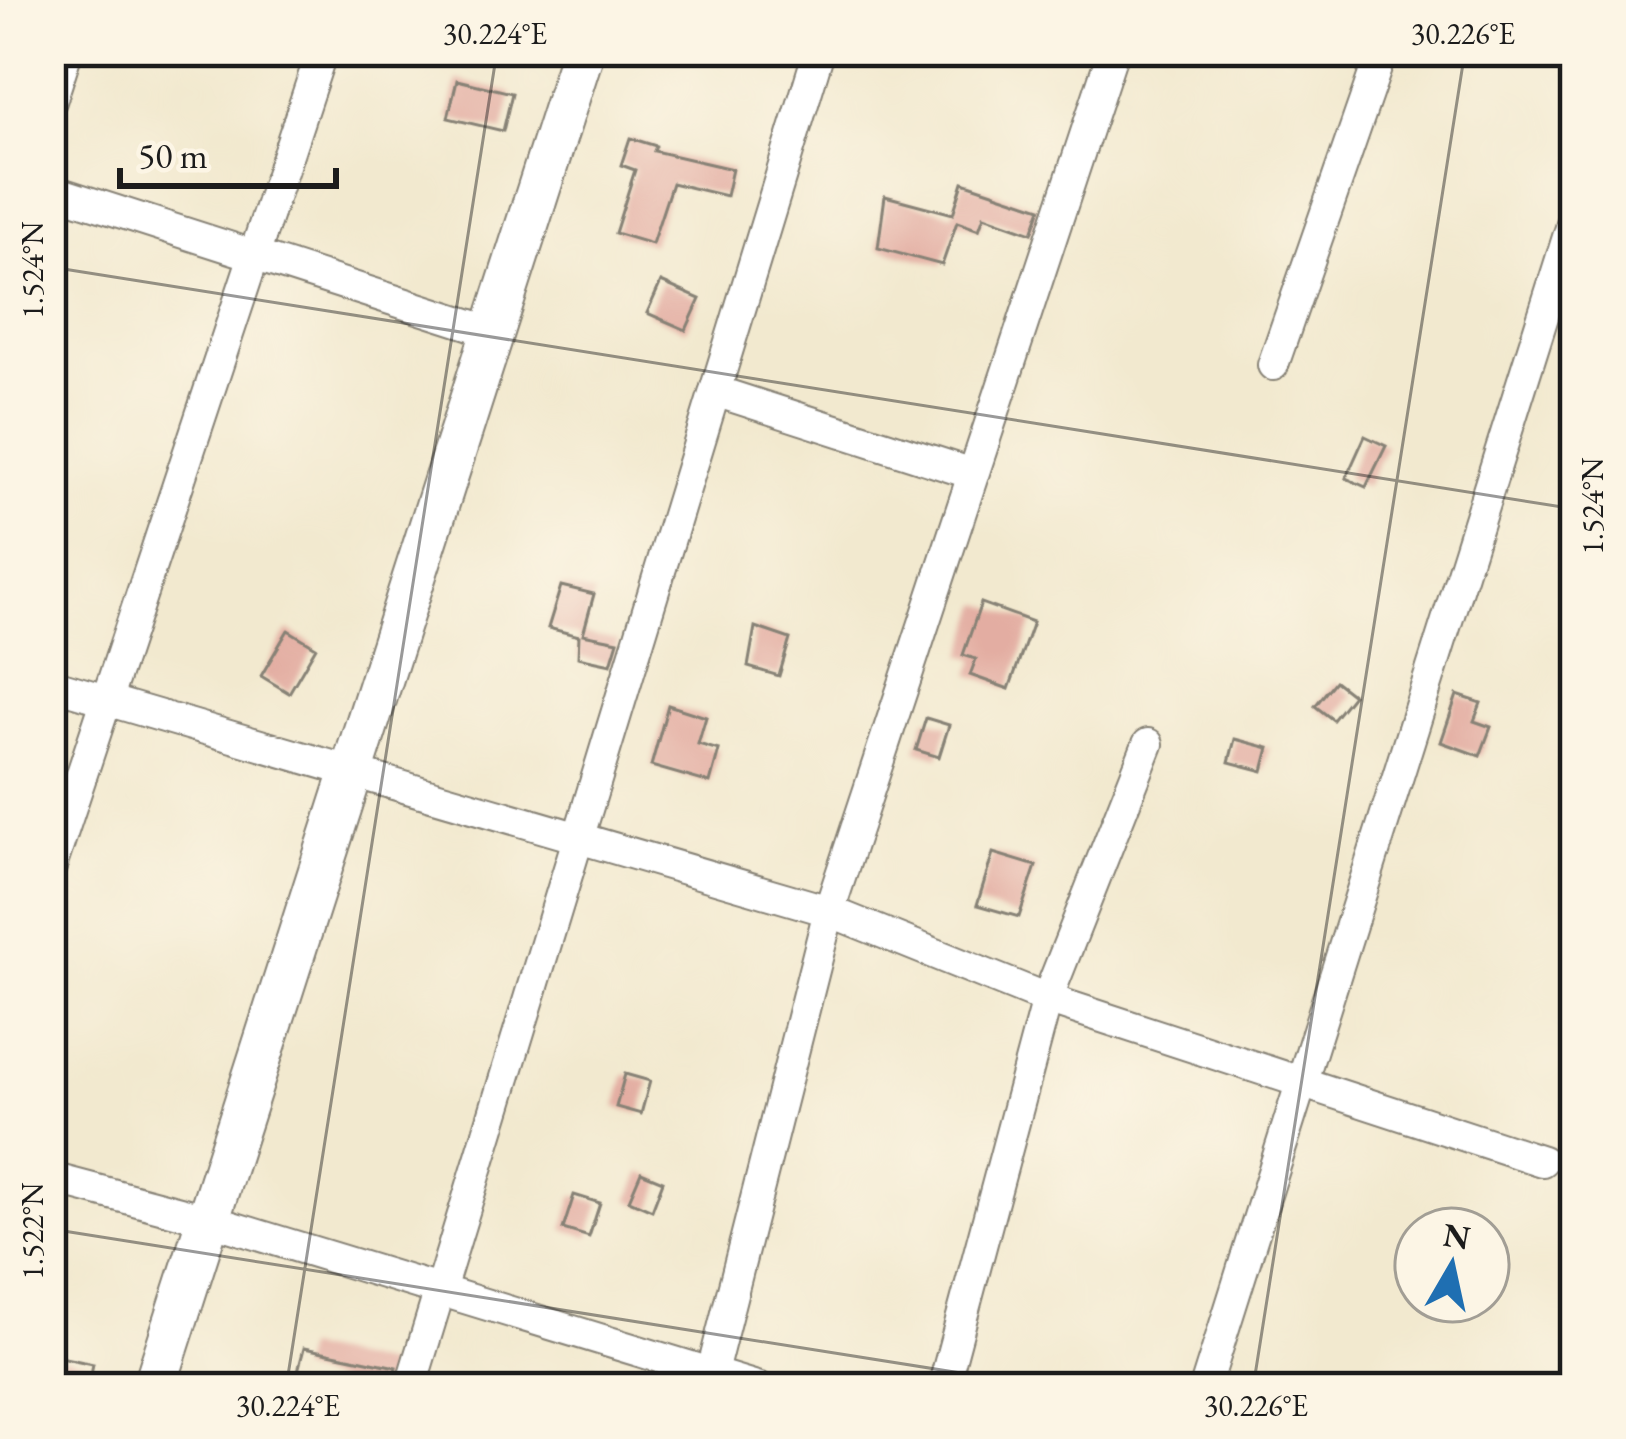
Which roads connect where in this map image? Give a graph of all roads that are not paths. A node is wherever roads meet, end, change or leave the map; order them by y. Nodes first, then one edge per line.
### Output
1 (67, 51) edge
2 (322, 51) edge
3 (583, 51) edge
4 (819, 51) edge
5 (1113, 51) edge
6 (1382, 51) edge
7 (51, 100) edge
8 (51, 190) edge
9 (1575, 215) edge
10 (252, 254) junction
11 (493, 332) junction
12 (1273, 365) dead end
13 (715, 391) junction
14 (973, 474) junction
15 (51, 684) edge
16 (106, 702) junction
17 (1148, 744) dead end
18 (354, 774) junction
19 (578, 836) junction
20 (51, 867) edge
21 (829, 911) junction
22 (1046, 999) junction
23 (1303, 1084) junction
24 (1542, 1161) dead end
25 (51, 1178) edge
26 (206, 1219) junction
27 (439, 1290) junction
28 (709, 1380) edge
29 (154, 1388) edge
30 (410, 1388) edge
31 (760, 1388) edge
32 (943, 1388) edge
33 (1205, 1388) edge

1 - 7 street
2 - 10 street
3 - 11 street
4 - 13 street
5 - 14 street
6 - 12 street
8 - 10 street
9 - 23 street
10 - 11 street
10 - 16 street
11 - 18 street
13 - 14 street
13 - 19 street
14 - 21 street
15 - 16 street
16 - 18 street
16 - 20 street
17 - 22 street
18 - 19 street
18 - 26 street
19 - 21 street
19 - 27 street
21 - 22 street
21 - 28 street
22 - 23 street
22 - 32 street
23 - 24 street
23 - 33 street
25 - 26 street
26 - 27 street
26 - 29 street
27 - 28 street
27 - 30 street
28 - 31 street

